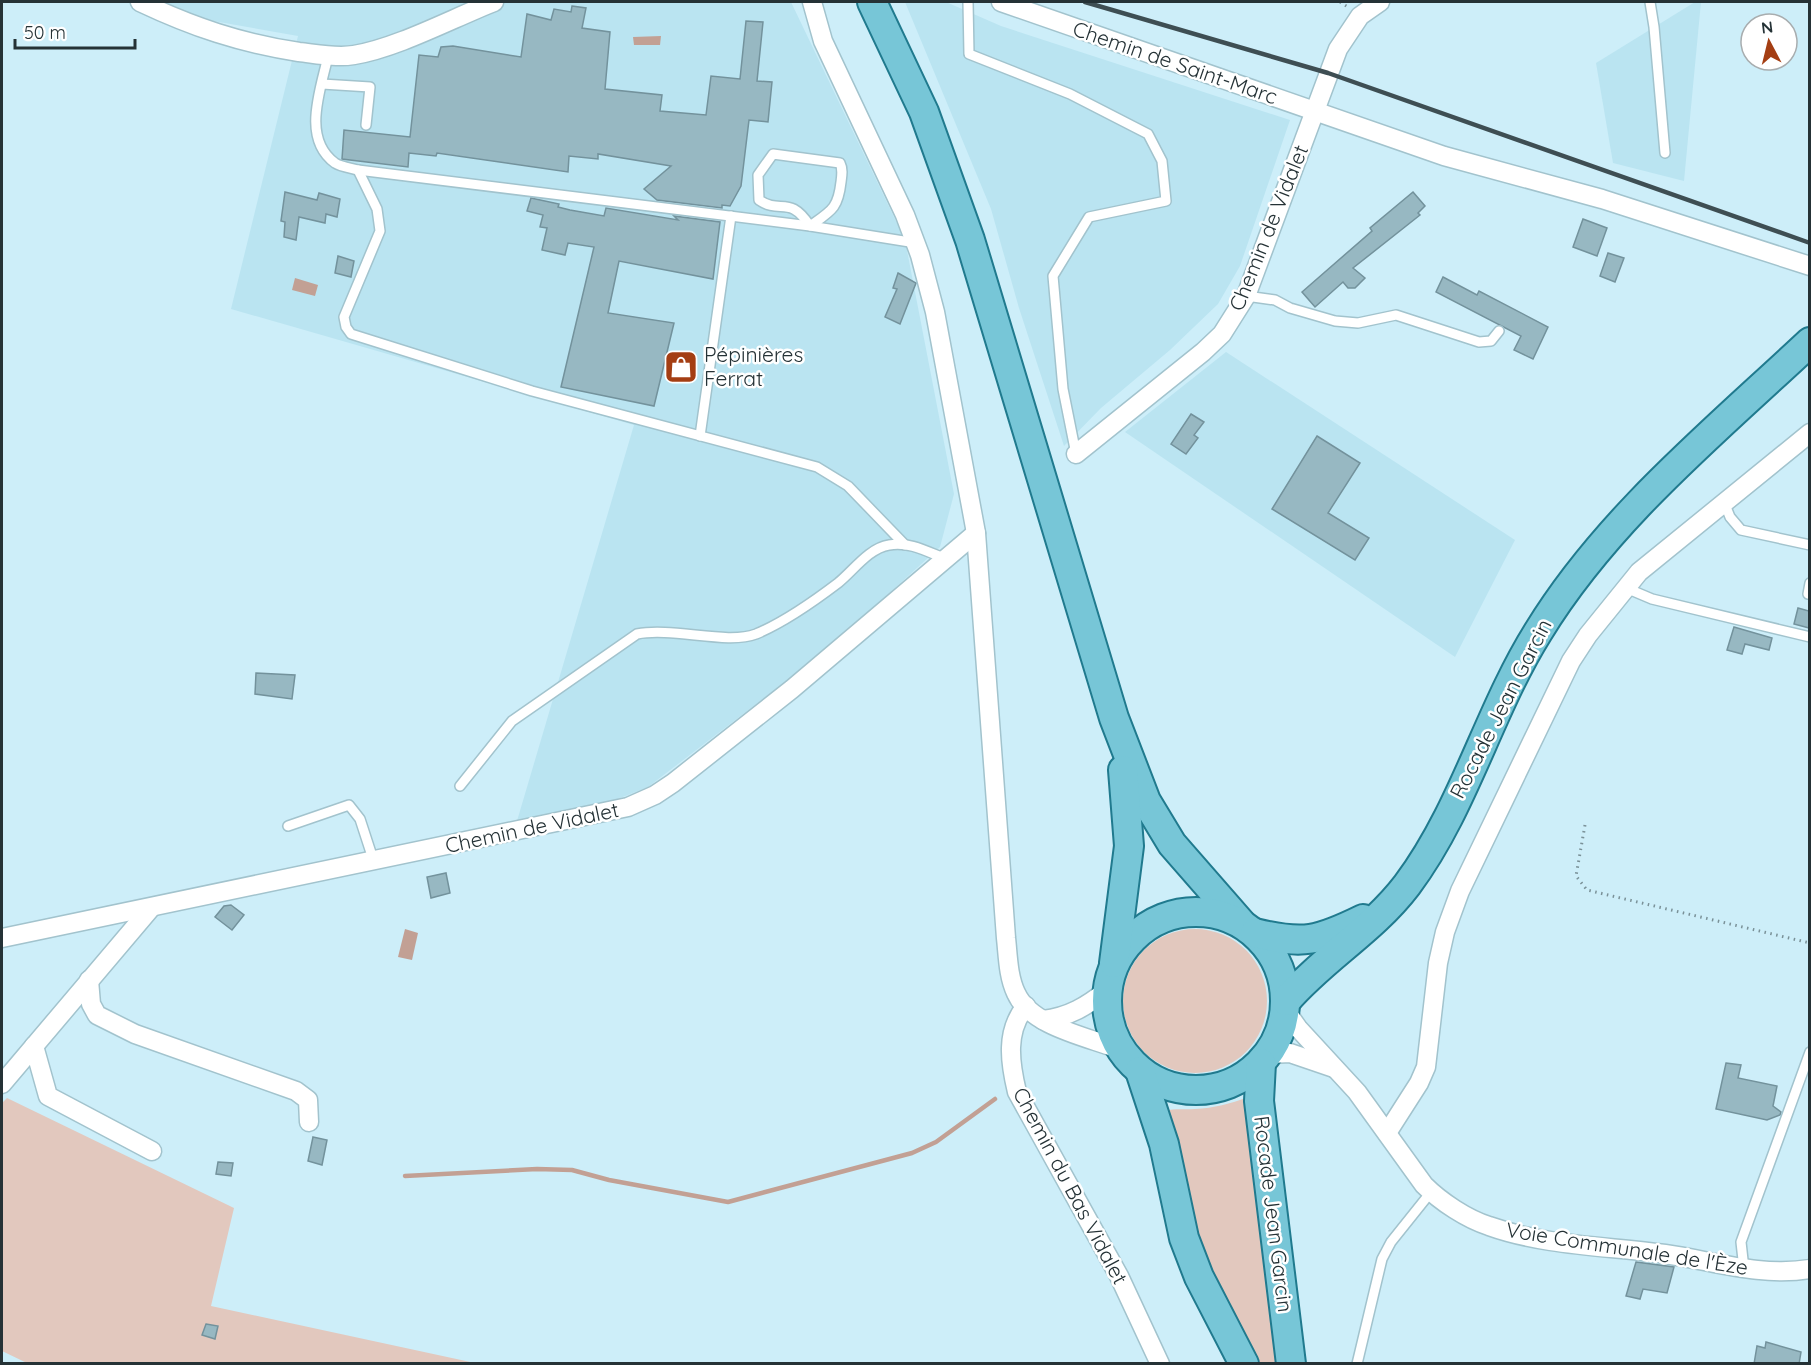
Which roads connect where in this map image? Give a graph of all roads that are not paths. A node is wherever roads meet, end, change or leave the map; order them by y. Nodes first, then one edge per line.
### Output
1 (140, 2) edge
2 (494, 2) edge
3 (812, 2) edge
4 (872, 2) edge
5 (968, 2) edge
6 (1001, 2) edge
7 (1380, 2) edge
8 (1650, 2) edge
9 (328, 56) junction
10 (322, 84) junction
11 (1314, 112) junction
12 (366, 125) dead end
13 (1665, 153) dead end
14 (358, 170) junction
15 (731, 216) junction
16 (810, 226) junction
17 (916, 243) junction
18 (1809, 266) edge
19 (1246, 296) junction
20 (1498, 331) dead end
21 (1809, 342) edge
22 (1809, 433) edge
23 (700, 436) junction
24 (1077, 454) joint
25 (1724, 502) junction
26 (976, 533) junction
27 (905, 545) junction
28 (1809, 545) edge
29 (946, 559) junction
30 (1809, 583) edge
31 (1626, 588) junction
32 (1808, 594) dead end
33 (1809, 637) edge
34 (1114, 718) junction
35 (460, 786) dead end
36 (288, 826) dead end
37 (374, 862) junction
38 (151, 908) junction
39 (1384, 909) junction
40 (1248, 928) junction
41 (2, 938) edge
42 (1110, 978) junction
43 (89, 980) junction
44 (1026, 1006) junction
45 (1286, 1006) junction
46 (1043, 1020) junction
47 (34, 1046) junction
48 (1121, 1050) junction
49 (1809, 1052) edge
50 (1265, 1059) junction
51 (1336, 1068) junction
52 (1140, 1071) junction
53 (2, 1084) edge
54 (309, 1122) dead end
55 (1387, 1133) junction
56 (152, 1151) dead end
57 (1431, 1192) junction
58 (1809, 1269) edge
59 (1744, 1270) junction
60 (1160, 1364) edge
61 (1244, 1364) edge
62 (1291, 1364) edge
63 (1357, 1364) edge

1 - 9 street
2 - 9 street
3 - 17 street
4 - 34 main road
5 - 24 lane
6 - 11 street, Chemin de Saint-Marc
7 - 11 street, Chemin de Vidalet
8 - 13 lane
9 - 10 lane
10 - 12 lane
10 - 14 lane
11 - 18 street, Chemin de Saint-Marc
11 - 19 street, Chemin de Vidalet
14 - 15 lane
14 - 23 lane
15 - 16 lane
15 - 23 lane
16 - 16 lane
16 - 17 lane
17 - 26 street
19 - 20 lane
19 - 24 street, Chemin de Vidalet
21 - 39 main road, Rocade Jean Garcin
22 - 25 street
23 - 27 lane
25 - 28 lane
25 - 31 street
26 - 29 street, Chemin de Vidalet
26 - 44 street
27 - 29 lane
27 - 35 lane
29 - 37 street, Chemin de Vidalet
30 - 32 lane
31 - 33 lane
31 - 55 street
34 - 40 main road
34 - 42 main road
36 - 37 lane
37 - 38 street, Chemin de Vidalet
38 - 41 street, Chemin de Vidalet
38 - 43 street
39 - 40 main road, Rocade Jean Garcin
39 - 45 main road, Rocade Jean Garcin
40 - 42 main road
40 - 45 main road
42 - 46 street
42 - 48 main road
43 - 47 street
43 - 54 street
44 - 46 street
44 - 60 street, Chemin du Bas Vidalet
45 - 50 main road
45 - 51 street, Voie Communale de l'Èze
46 - 48 street
47 - 53 street
47 - 56 street
48 - 52 main road
49 - 59 lane
50 - 51 street
50 - 52 main road
50 - 62 main road, Rocade Jean Garcin
51 - 55 street, Voie Communale de l'Èze
52 - 61 main road
55 - 57 street, Voie Communale de l'Èze
57 - 59 street, Voie Communale de l'Èze
57 - 63 lane
58 - 59 street, Voie Communale de l'Èze

